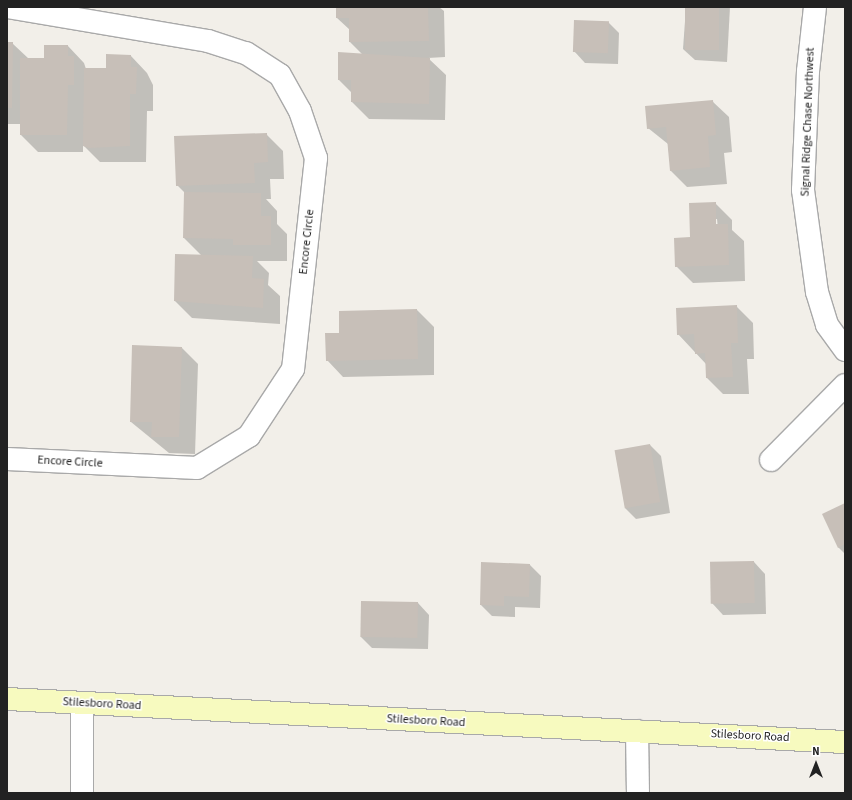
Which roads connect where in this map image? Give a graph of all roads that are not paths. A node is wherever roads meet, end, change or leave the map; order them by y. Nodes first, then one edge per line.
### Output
1 (7, 7) edge
2 (815, 7) edge
3 (845, 350) edge
4 (845, 385) edge
5 (7, 459) edge
6 (772, 460) dead end
7 (7, 699) edge
8 (82, 703) junction
9 (637, 731) junction
10 (845, 742) edge
11 (82, 793) edge
12 (638, 793) edge

1 - 5 street, Encore Circle
2 - 3 street, Signal Ridge Chase Northwest
4 - 6 street
7 - 8 main road, Stilesboro Road
8 - 9 main road, Stilesboro Road
8 - 11 street
9 - 10 main road, Stilesboro Road
9 - 12 street

